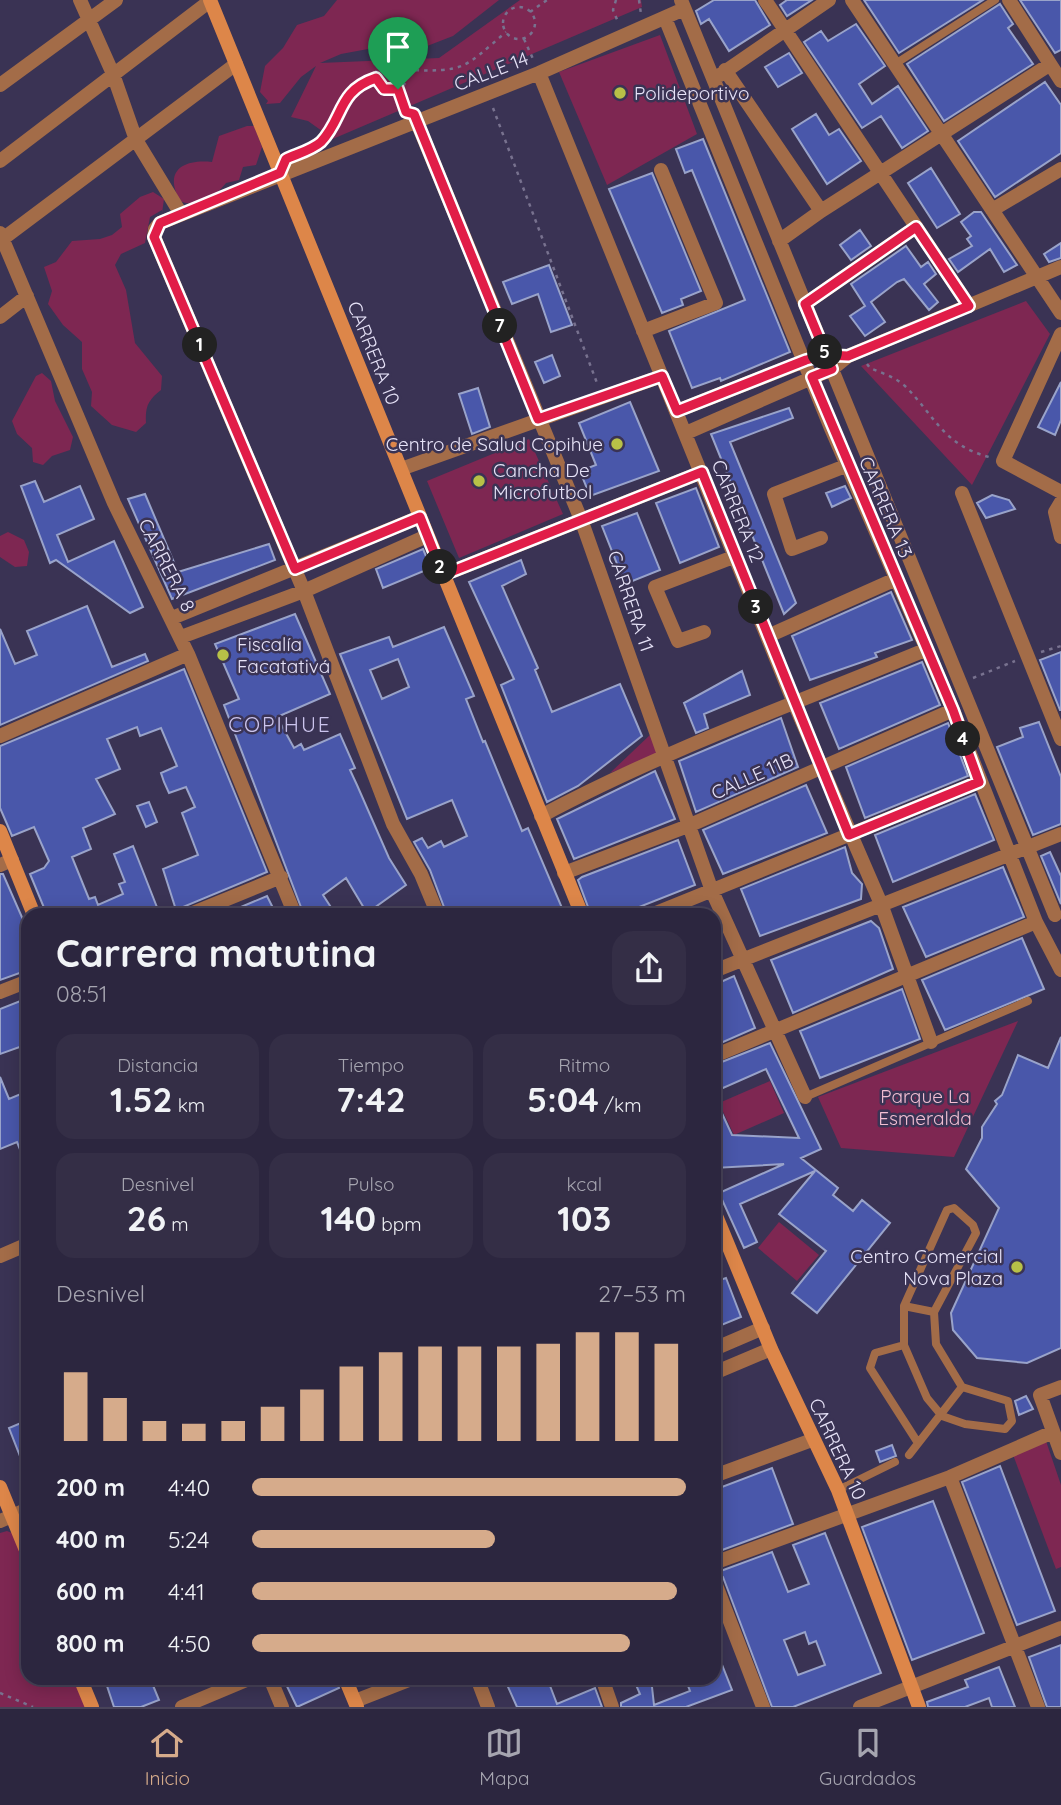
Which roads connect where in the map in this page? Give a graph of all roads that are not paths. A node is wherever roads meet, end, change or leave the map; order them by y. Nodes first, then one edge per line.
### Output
1 (80, 0) edge
2 (116, 0) edge
3 (210, 0) edge
4 (765, 0) edge
5 (829, 0) edge
6 (852, 0) edge
7 (995, 0) edge
8 (1009, 0) edge
9 (683, 4) edge
10 (665, 18) junction
11 (90, 21) junction
12 (785, 30) junction
13 (236, 64) junction
14 (895, 64) junction
15 (1049, 65) junction
16 (538, 73) junction
17 (113, 74) junction
18 (719, 75) junction
19 (1061, 80) edge
20 (0, 85) edge
21 (416, 120) junction
22 (942, 135) junction
23 (136, 139) junction
24 (0, 161) edge
25 (1061, 169) edge
26 (661, 170) dead end
27 (280, 173) junction
28 (881, 173) junction
29 (992, 210) junction
30 (821, 211) junction
31 (181, 214) junction
32 (916, 227) junction
33 (1, 237) edge
34 (779, 241) junction
35 (1061, 267) edge
36 (1038, 277) junction
37 (27, 296) junction
38 (805, 304) junction
39 (969, 306) junction
40 (1061, 313) edge
41 (0, 317) edge
42 (643, 331) junction
43 (1061, 334) edge
44 (854, 354) junction
45 (826, 355) junction
46 (806, 360) junction
47 (832, 369) junction
48 (662, 376) junction
49 (812, 377) junction
50 (677, 411) junction
51 (538, 419) junction
52 (686, 433) junction
53 (848, 465) junction
54 (401, 469) junction
55 (702, 472) junction
56 (1061, 492) edge
57 (962, 493) dead end
58 (1061, 502) edge
59 (420, 517) junction
60 (582, 522) junction
61 (427, 536) junction
62 (1061, 537) edge
63 (821, 538) dead end
64 (736, 556) junction
65 (295, 569) junction
66 (443, 575) junction
67 (896, 579) junction
68 (304, 590) junction
69 (172, 618) junction
70 (704, 632) dead end
71 (768, 636) junction
72 (181, 637) junction
73 (925, 650) junction
74 (188, 654) junction
75 (794, 703) junction
76 (953, 710) junction
77 (0, 736) edge
78 (1061, 739) edge
79 (665, 756) junction
80 (823, 765) junction
81 (979, 782) junction
82 (541, 816) junction
83 (688, 826) junction
84 (0, 831) edge
85 (1061, 834) edge
86 (849, 835) junction
87 (1027, 847) junction
88 (1009, 854) junction
89 (6, 863) edge
90 (565, 873) junction
91 (281, 877) junction
92 (712, 891) junction
93 (881, 904) junction
94 (30, 908) edge
95 (205, 908) edge
96 (292, 908) edge
97 (435, 908) edge
98 (579, 908) edge
99 (669, 908) edge
100 (720, 908) edge
101 (721, 911) edge
102 (1055, 915) dead end
103 (1036, 922) junction
104 (742, 959) junction
105 (721, 968) edge
106 (1061, 970) edge
107 (908, 977) junction
108 (21, 984) edge
109 (0, 992) edge
110 (1028, 1001) dead end
111 (773, 1031) junction
112 (931, 1042) junction
113 (721, 1053) edge
114 (804, 1097) joint
115 (721, 1229) edge
116 (21, 1247) edge
117 (0, 1256) edge
118 (904, 1306) junction
119 (934, 1312) junction
120 (763, 1328) junction
121 (904, 1345) junction
122 (721, 1346) edge
123 (771, 1349) junction
124 (721, 1370) edge
125 (962, 1387) junction
126 (1061, 1387) edge
127 (942, 1416) junction
128 (1053, 1432) junction
129 (812, 1440) junction
130 (918, 1443) junction
131 (1061, 1453) edge
132 (909, 1455) dead end
133 (895, 1462) dead end
134 (721, 1473) edge
135 (950, 1477) junction
136 (0, 1487) edge
137 (838, 1490) junction
138 (848, 1516) junction
139 (6, 1518) edge
140 (21, 1543) edge
141 (721, 1561) edge
142 (721, 1598) edge
143 (1061, 1628) edge
144 (1015, 1646) junction
145 (83, 1685) edge
146 (234, 1685) edge
147 (273, 1685) edge
148 (348, 1685) edge
149 (398, 1685) edge
150 (480, 1685) edge
151 (604, 1685) edge
152 (912, 1687) junction
153 (356, 1704) edge
154 (93, 1707) edge
155 (182, 1707) edge
156 (282, 1707) edge
157 (488, 1707) edge
158 (612, 1707) edge
159 (763, 1707) edge
160 (860, 1707) edge
161 (919, 1707) edge
162 (1038, 1707) edge

1 - 11 street
2 - 11 street
3 - 13 street, CARRERA 10
3 - 17 street
4 - 12 street
5 - 12 street
6 - 14 street
7 - 14 lane
8 - 15 street
9 - 10 street, CALLE 14
9 - 18 street, CARRERA 13
10 - 16 street, CALLE 14
10 - 46 street, CARRERA 13
11 - 17 street
11 - 20 street
12 - 18 street
12 - 28 street
13 - 23 street
13 - 27 street, CARRERA 10
14 - 22 street
15 - 19 street
15 - 22 street
16 - 21 street, CALLE 14
16 - 42 street, CARRERA 12
17 - 23 street
17 - 24 street
18 - 30 street, CARRERA 13
18 - 34 street, CARRERA 13
21 - 27 street, CALLE 14
21 - 51 street, CARRERA 11
22 - 28 street
22 - 29 street
23 - 31 street
23 - 33 street
25 - 29 street
26 - 42 street
27 - 31 street, CALLE 14
27 - 54 street, CARRERA 10
28 - 30 street
28 - 32 street
29 - 36 street
30 - 34 street
31 - 65 street, CALLE 14
32 - 38 street
32 - 39 street
33 - 37 street, CARRERA 8
34 - 38 street, CARRERA 13
35 - 36 street
36 - 39 street
36 - 40 street
37 - 41 street
37 - 69 street, CARRERA 8
38 - 45 street, CARRERA 13
39 - 44 street
42 - 48 street, CARRERA 12
43 - 56 street
44 - 45 street
44 - 47 street
45 - 46 street
45 - 47 street, CARRERA 13
46 - 49 street, CARRERA 13
46 - 50 street
47 - 49 street
47 - 87 street, CARRERA 13
48 - 50 street, CARRERA 12
48 - 51 street
49 - 52 street
49 - 53 street, CARRERA 13
50 - 52 street, CARRERA 12
51 - 54 street
51 - 60 street, CARRERA 11
52 - 55 street, CARRERA 12
53 - 63 street
53 - 67 street, CARRERA 13
54 - 59 street, CARRERA 10
55 - 60 street
55 - 64 street, CARRERA 12
57 - 78 street
58 - 62 street
59 - 61 street, CARRERA 10
59 - 65 street
60 - 66 street
60 - 79 street, CARRERA 11
61 - 66 street, CARRERA 10
61 - 68 street
64 - 70 street
64 - 71 street, CARRERA 12
65 - 68 street
65 - 69 street
66 - 82 street, CARRERA 10
67 - 71 street
67 - 73 street, CARRERA 13
68 - 72 street
68 - 97 street
69 - 72 street, CARRERA 8
71 - 75 street, CARRERA 12
72 - 74 street, CARRERA 8
73 - 75 street
73 - 76 street, CARRERA 13
74 - 77 street
74 - 91 street, CARRERA 8
75 - 79 street
75 - 80 street, CARRERA 12
76 - 80 street, CALLE 11B
76 - 81 street, CARRERA 13
79 - 82 street
79 - 83 street, CARRERA 11
80 - 83 street, CALLE 11B
80 - 86 street, CARRERA 12
81 - 86 street
81 - 88 street, CARRERA 13
82 - 90 street, CARRERA 10
83 - 90 street, CALLE 11B
83 - 92 street, CARRERA 11
84 - 89 street
85 - 87 street
86 - 92 street
86 - 93 street, CARRERA 12
87 - 88 street
87 - 102 street, CARRERA 13
88 - 93 street
88 - 103 street, CARRERA 13
89 - 94 street
90 - 98 street, CARRERA 10
91 - 95 street
91 - 96 street, CARRERA 8
92 - 99 street
92 - 100 street, CARRERA 11
93 - 104 street
93 - 107 street, CARRERA 12
101 - 104 street, CARRERA 11
103 - 106 street, CARRERA 13
103 - 107 street
104 - 105 street
104 - 111 street, CARRERA 11
107 - 111 street
107 - 112 street, CARRERA 12
108 - 109 street
110 - 112 lane
111 - 113 street
111 - 114 street, CARRERA 11
112 - 114 lane
115 - 120 street, CARRERA 10
116 - 117 street
118 - 119 lane
118 - 119 lane
118 - 121 lane
119 - 125 lane
120 - 122 street
120 - 123 street, CARRERA 10
121 - 127 lane
121 - 130 lane
123 - 124 street
123 - 129 street, CARRERA 10
125 - 127 lane
125 - 127 lane
126 - 128 street
127 - 130 lane
128 - 131 street
128 - 135 street
129 - 134 street
129 - 137 street, CARRERA 10
130 - 132 lane
133 - 137 lane
135 - 138 street
135 - 144 street
136 - 139 street
137 - 138 street, CARRERA 10
138 - 141 street
138 - 152 street, CARRERA 10
139 - 140 street
142 - 159 street
143 - 144 street
144 - 152 street
144 - 162 street
145 - 154 street
146 - 155 street
147 - 156 street
148 - 153 street
149 - 153 street
150 - 157 street
151 - 158 street
152 - 160 street
152 - 161 street, CARRERA 10

